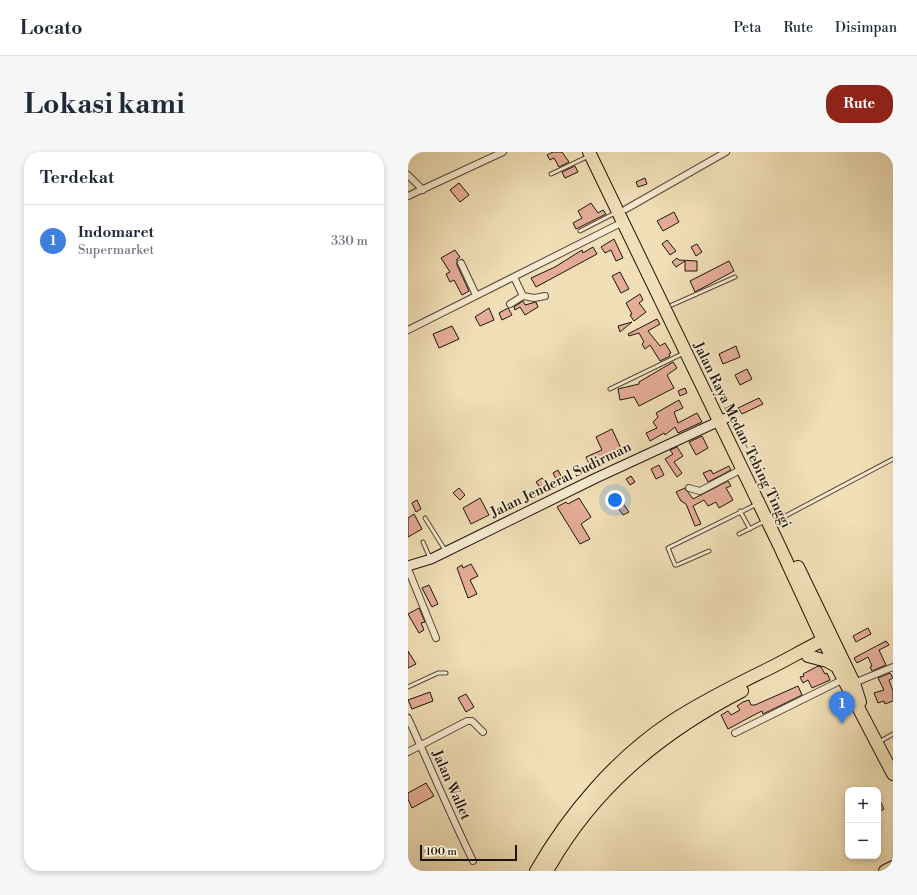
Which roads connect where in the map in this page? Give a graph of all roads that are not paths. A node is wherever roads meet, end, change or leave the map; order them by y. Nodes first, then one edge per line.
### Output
1 (503, 152) edge
2 (726, 152) edge
3 (594, 153) edge
4 (408, 174) edge
5 (551, 174) dead end
6 (423, 190) junction
7 (408, 196) edge
8 (623, 214) junction
9 (580, 231) dead end
10 (461, 263) dead end
11 (514, 277) junction
12 (735, 277) dead end
13 (661, 291) junction
14 (476, 295) junction
15 (523, 296) junction
16 (545, 296) dead end
17 (510, 304) dead end
18 (672, 305) junction
19 (408, 330) edge
20 (686, 352) junction
21 (610, 389) dead end
22 (722, 419) junction
23 (893, 459) edge
24 (742, 469) junction
25 (689, 488) dead end
26 (758, 503) junction
27 (740, 511) junction
28 (425, 518) dead end
29 (772, 521) junction
30 (750, 529) junction
31 (739, 534) dead end
32 (423, 542) dead end
33 (709, 551) dead end
34 (446, 552) junction
35 (430, 559) junction
36 (408, 566) edge
37 (408, 569) edge
38 (814, 621) junction
39 (436, 638) dead end
40 (829, 642) junction
41 (807, 653) junction
42 (836, 666) junction
43 (893, 667) edge
44 (446, 673) dead end
45 (842, 680) junction
46 (854, 683) junction
47 (408, 687) edge
48 (408, 718) edge
49 (870, 730) junction
50 (483, 732) dead end
51 (735, 733) dead end
52 (893, 734) edge
53 (877, 743) junction
54 (420, 745) junction
55 (408, 752) edge
56 (893, 774) edge
57 (473, 861) dead end
58 (893, 867) edge
59 (536, 871) edge
60 (547, 871) edge
61 (885, 871) edge

1 - 6 street
2 - 8 street
3 - 5 lane
3 - 8 highway, Jalan Raya Medan-Tebing Tinggi
4 - 6 street
6 - 7 street
8 - 9 lane
8 - 11 street
8 - 13 highway, Jalan Raya Medan-Tebing Tinggi
10 - 14 street
11 - 14 street
11 - 15 street
12 - 18 lane
13 - 18 highway, Jalan Raya Medan-Tebing Tinggi
13 - 20 highway, Jalan Raya Medan-Tebing Tinggi
14 - 19 street
15 - 16 street
15 - 17 street
18 - 22 highway, Jalan Raya Medan-Tebing Tinggi
20 - 21 lane
20 - 22 highway, Jalan Raya Medan-Tebing Tinggi
22 - 24 highway, Jalan Raya Medan-Tebing Tinggi
22 - 29 highway, Jalan Raya Medan-Tebing Tinggi
22 - 34 main road, Jalan Jenderal Sudirman
23 - 29 lane
24 - 25 street
24 - 26 highway, Jalan Raya Medan-Tebing Tinggi
26 - 27 lane
26 - 29 highway, Jalan Raya Medan-Tebing Tinggi
27 - 30 lane
27 - 33 lane
28 - 34 lane
29 - 30 lane
29 - 38 highway, Jalan Raya Medan-Tebing Tinggi
29 - 40 highway, Jalan Raya Medan-Tebing Tinggi
30 - 31 lane
32 - 35 lane
34 - 35 main road, Jalan Jenderal Sudirman
35 - 36 main road, Jalan Jenderal Sudirman
37 - 39 street
38 - 40 highway, Jalan Raya Medan-Tebing Tinggi
38 - 41 highway
40 - 41 highway
40 - 42 highway, Jalan Raya Medan-Tebing Tinggi
40 - 46 highway, Jalan Raya Medan-Tebing Tinggi
41 - 42 highway
41 - 59 highway
41 - 60 highway
42 - 45 highway, Jalan Raya Medan-Tebing Tinggi
43 - 46 street
44 - 47 lane
45 - 49 highway, Jalan Raya Medan-Tebing Tinggi
45 - 51 street
46 - 49 highway, Jalan Raya Medan-Tebing Tinggi
48 - 54 street, Jalan Wallet
49 - 53 highway, Jalan Raya Medan-Tebing Tinggi
50 - 54 street
52 - 53 lane
53 - 56 highway, Jalan Raya Medan-Tebing Tinggi
54 - 55 street
54 - 57 street, Jalan Wallet
58 - 61 highway

